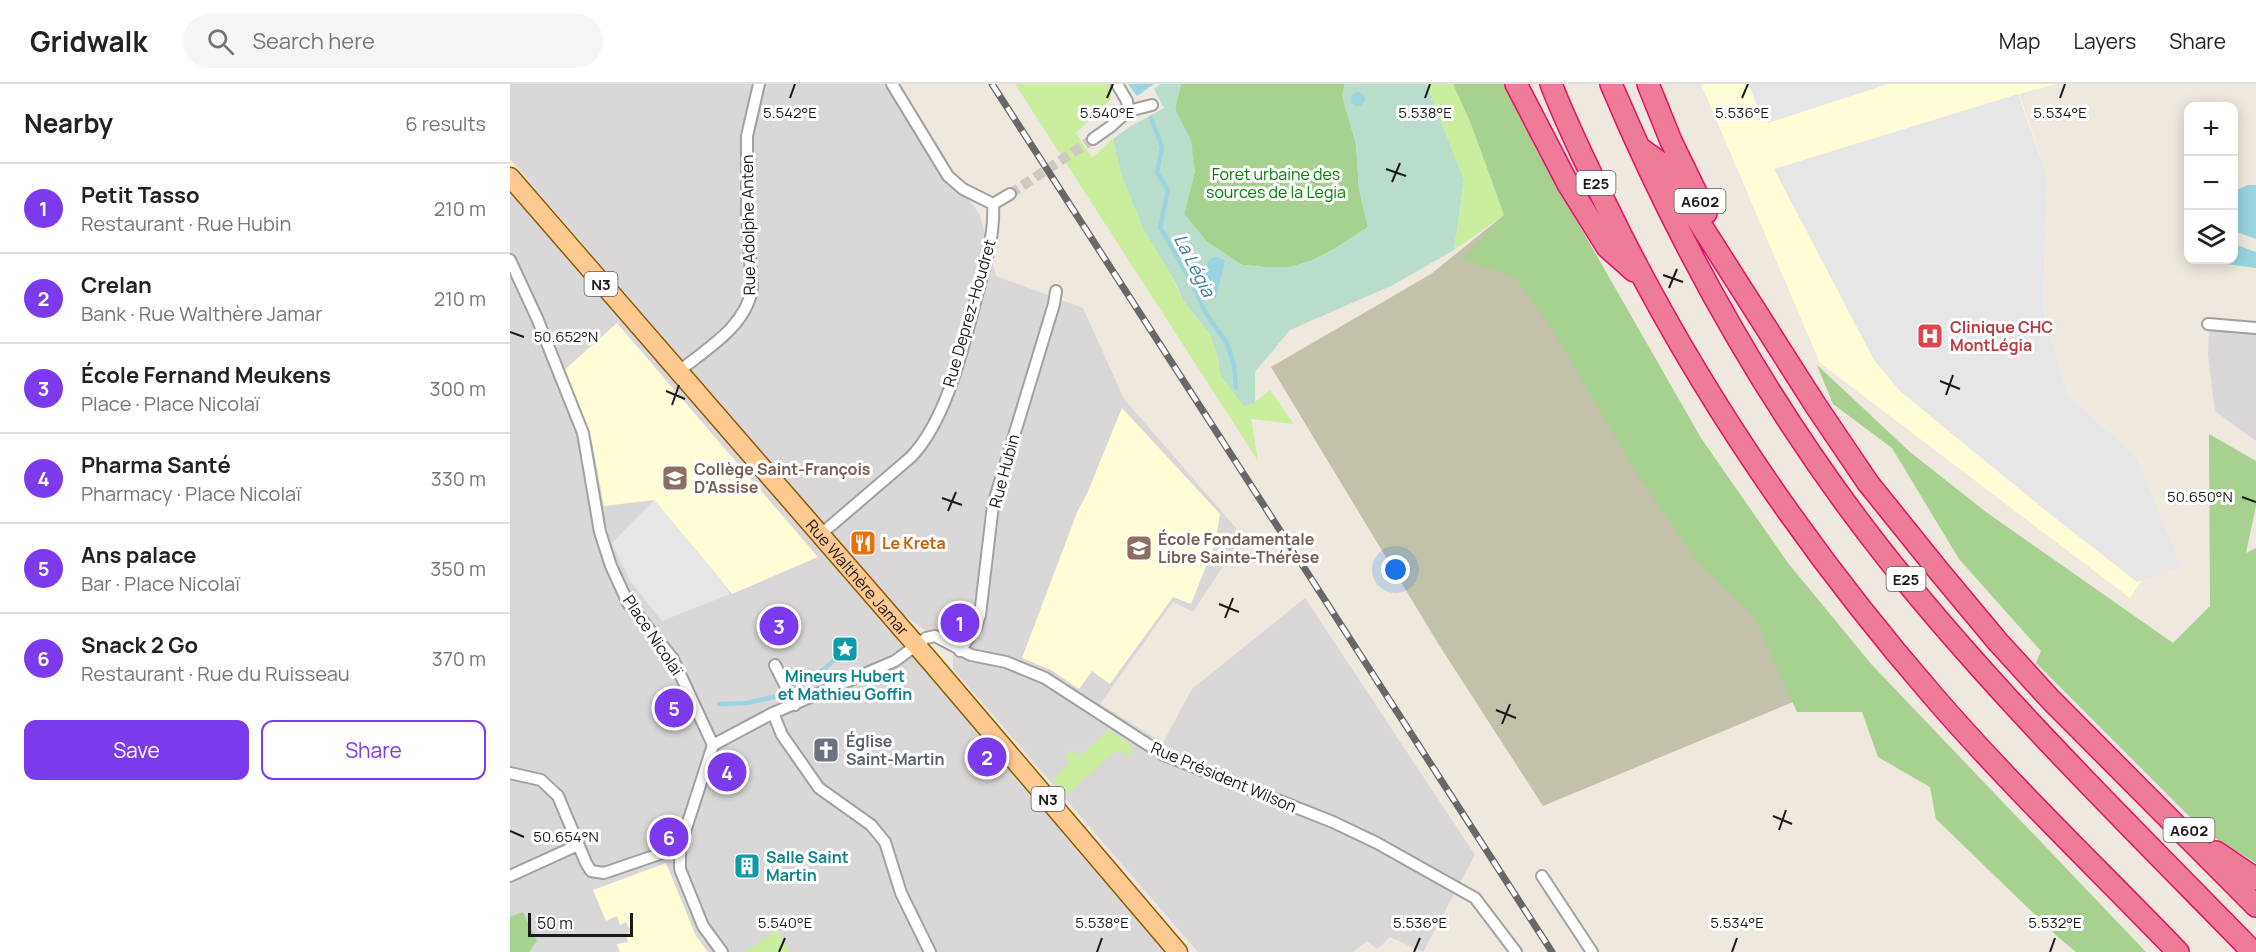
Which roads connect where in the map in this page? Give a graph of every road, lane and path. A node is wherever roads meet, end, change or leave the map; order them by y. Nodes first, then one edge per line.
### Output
1 (759, 84) edge
2 (892, 84) edge
3 (1117, 84) edge
4 (1516, 84) edge
5 (1551, 84) edge
6 (1611, 84) edge
7 (1648, 84) edge
8 (1152, 105) dead end
9 (1128, 111) junction
10 (1093, 140) tunnel mouth
11 (1638, 147) junction
12 (510, 177) edge
13 (1010, 194) tunnel mouth
14 (993, 204) junction
15 (510, 260) edge
16 (1644, 280) junction
17 (1056, 291) dead end
18 (1758, 315) junction
19 (2208, 324) dead end
20 (2256, 328) edge
21 (678, 372) junction
22 (820, 535) junction
23 (916, 646) junction
24 (960, 651) junction
25 (775, 665) dead end
26 (795, 705) junction
27 (773, 713) junction
28 (713, 745) junction
29 (510, 773) edge
30 (2126, 776) junction
31 (578, 845) junction
32 (680, 847) junction
33 (510, 876) edge
34 (1542, 876) dead end
35 (2256, 879) edge
36 (2256, 906) edge
37 (722, 952) edge
38 (930, 952) edge
39 (1178, 952) edge
40 (1516, 952) edge
41 (1592, 952) edge
42 (2178, 952) edge
43 (2253, 952) edge

1 - 21 street, Rue Adolphe Anten
2 - 14 street
3 - 9 street
4 - 16 highway
5 - 16 highway, E25
6 - 11 highway, E25
7 - 18 highway, A602
8 - 9 street
9 - 10 street
11 - 18 highway
11 - 43 highway, E25
12 - 21 main road, Rue Walthère Jamar / N3
13 - 14 street
14 - 22 street, Rue Deprez-Houdret
15 - 28 street, Place Nicolaï
16 - 42 highway, E25
17 - 24 street, Rue Hubin
18 - 30 highway, A602
19 - 20 street
21 - 22 main road, Rue Walthère Jamar / N3
22 - 23 main road, Rue Walthère Jamar / N3
23 - 24 street, Rue Président Wilson
23 - 26 street
23 - 39 main road, Rue Walthère Jamar / N3
24 - 40 street, Rue Président Wilson
25 - 26 street
26 - 27 street
27 - 28 street
27 - 38 street
28 - 32 street
29 - 31 street
30 - 35 highway, A602
30 - 36 highway
31 - 32 street
31 - 33 street
32 - 37 street
34 - 41 street

